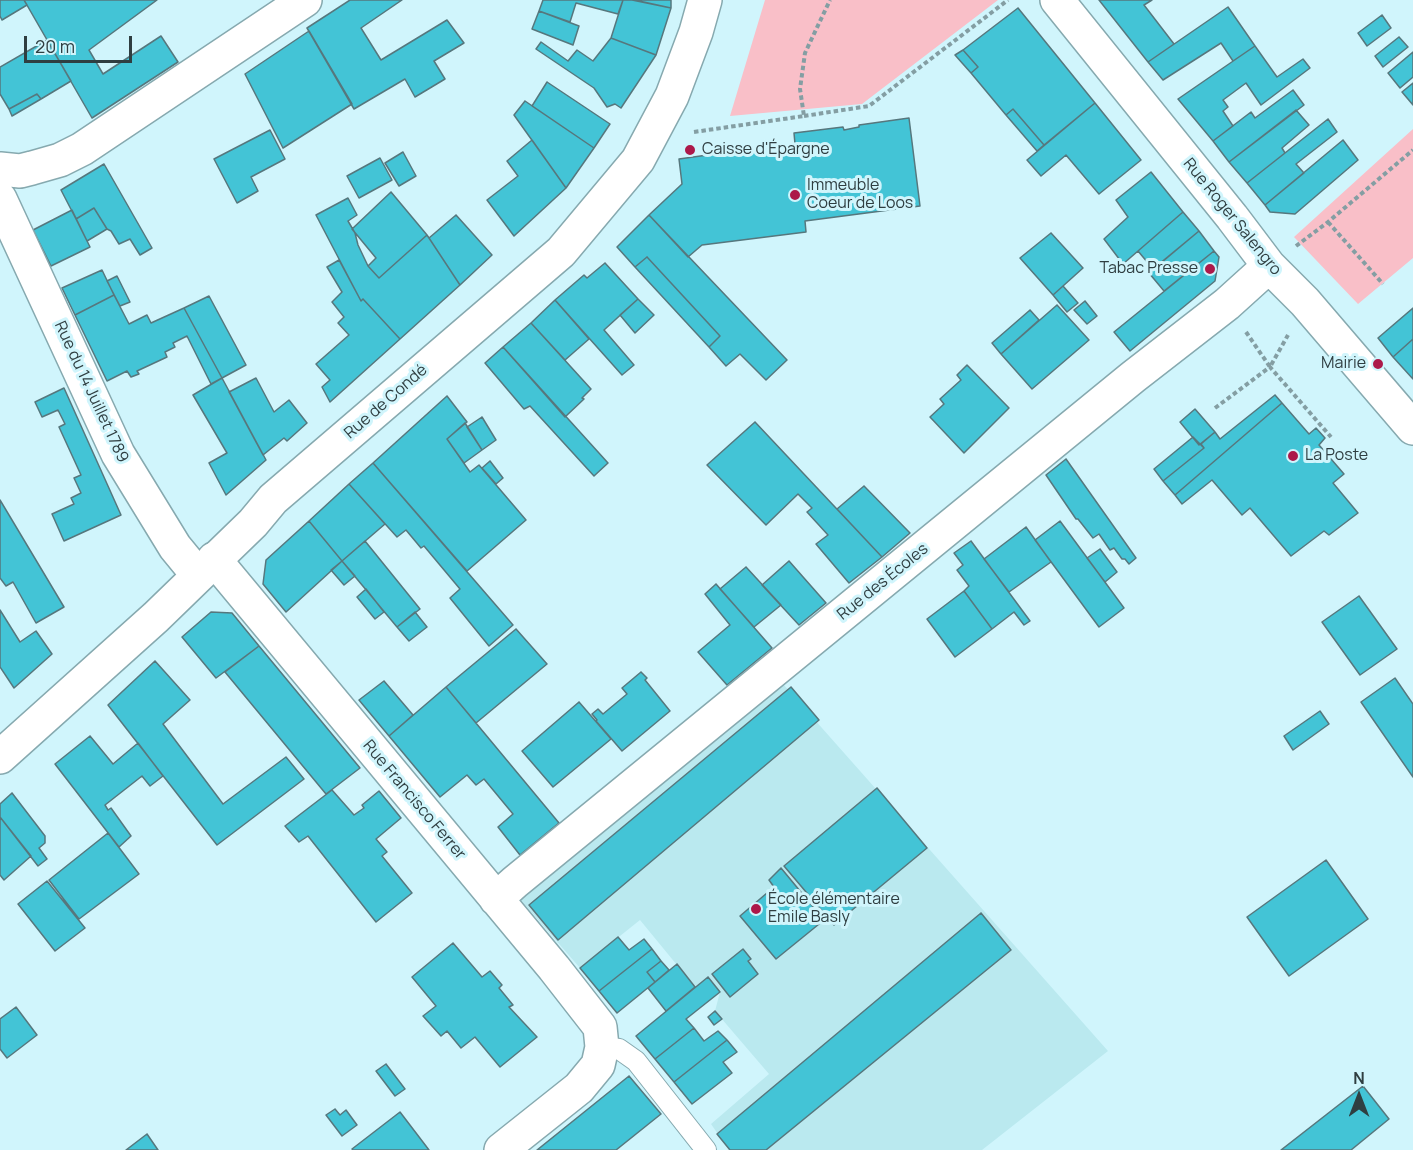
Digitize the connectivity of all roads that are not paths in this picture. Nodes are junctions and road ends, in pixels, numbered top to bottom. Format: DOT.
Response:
graph roads {
  1 [pos="305,0"];
  2 [pos="705,0"];
  3 [pos="1057,0"];
  4 [pos="0,169"];
  5 [pos="0,199"];
  6 [pos="1269,266"];
  7 [pos="1413,428"];
  8 [pos="206,567"];
  9 [pos="0,757"];
  10 [pos="496,899"];
  11 [pos="602,1047"];
  12 [pos="501,1150"];
  13 [pos="706,1150"];
  1 -- 4 [label="street"];
  2 -- 8 [label="street, Rue de Condé"];
  3 -- 6 [label="street, Rue Roger Salengro"];
  5 -- 8 [label="street, Rue du 14 Juillet 1789"];
  6 -- 7 [label="street, Rue Roger Salengro"];
  6 -- 10 [label="street, Rue des Écoles"];
  8 -- 9 [label="street, Rue de Condé"];
  8 -- 10 [label="street, Rue Francisco Ferrer"];
  10 -- 11 [label="street, Rue Francisco Ferrer"];
  11 -- 12 [label="street"];
  11 -- 13 [label="lane"];
}
